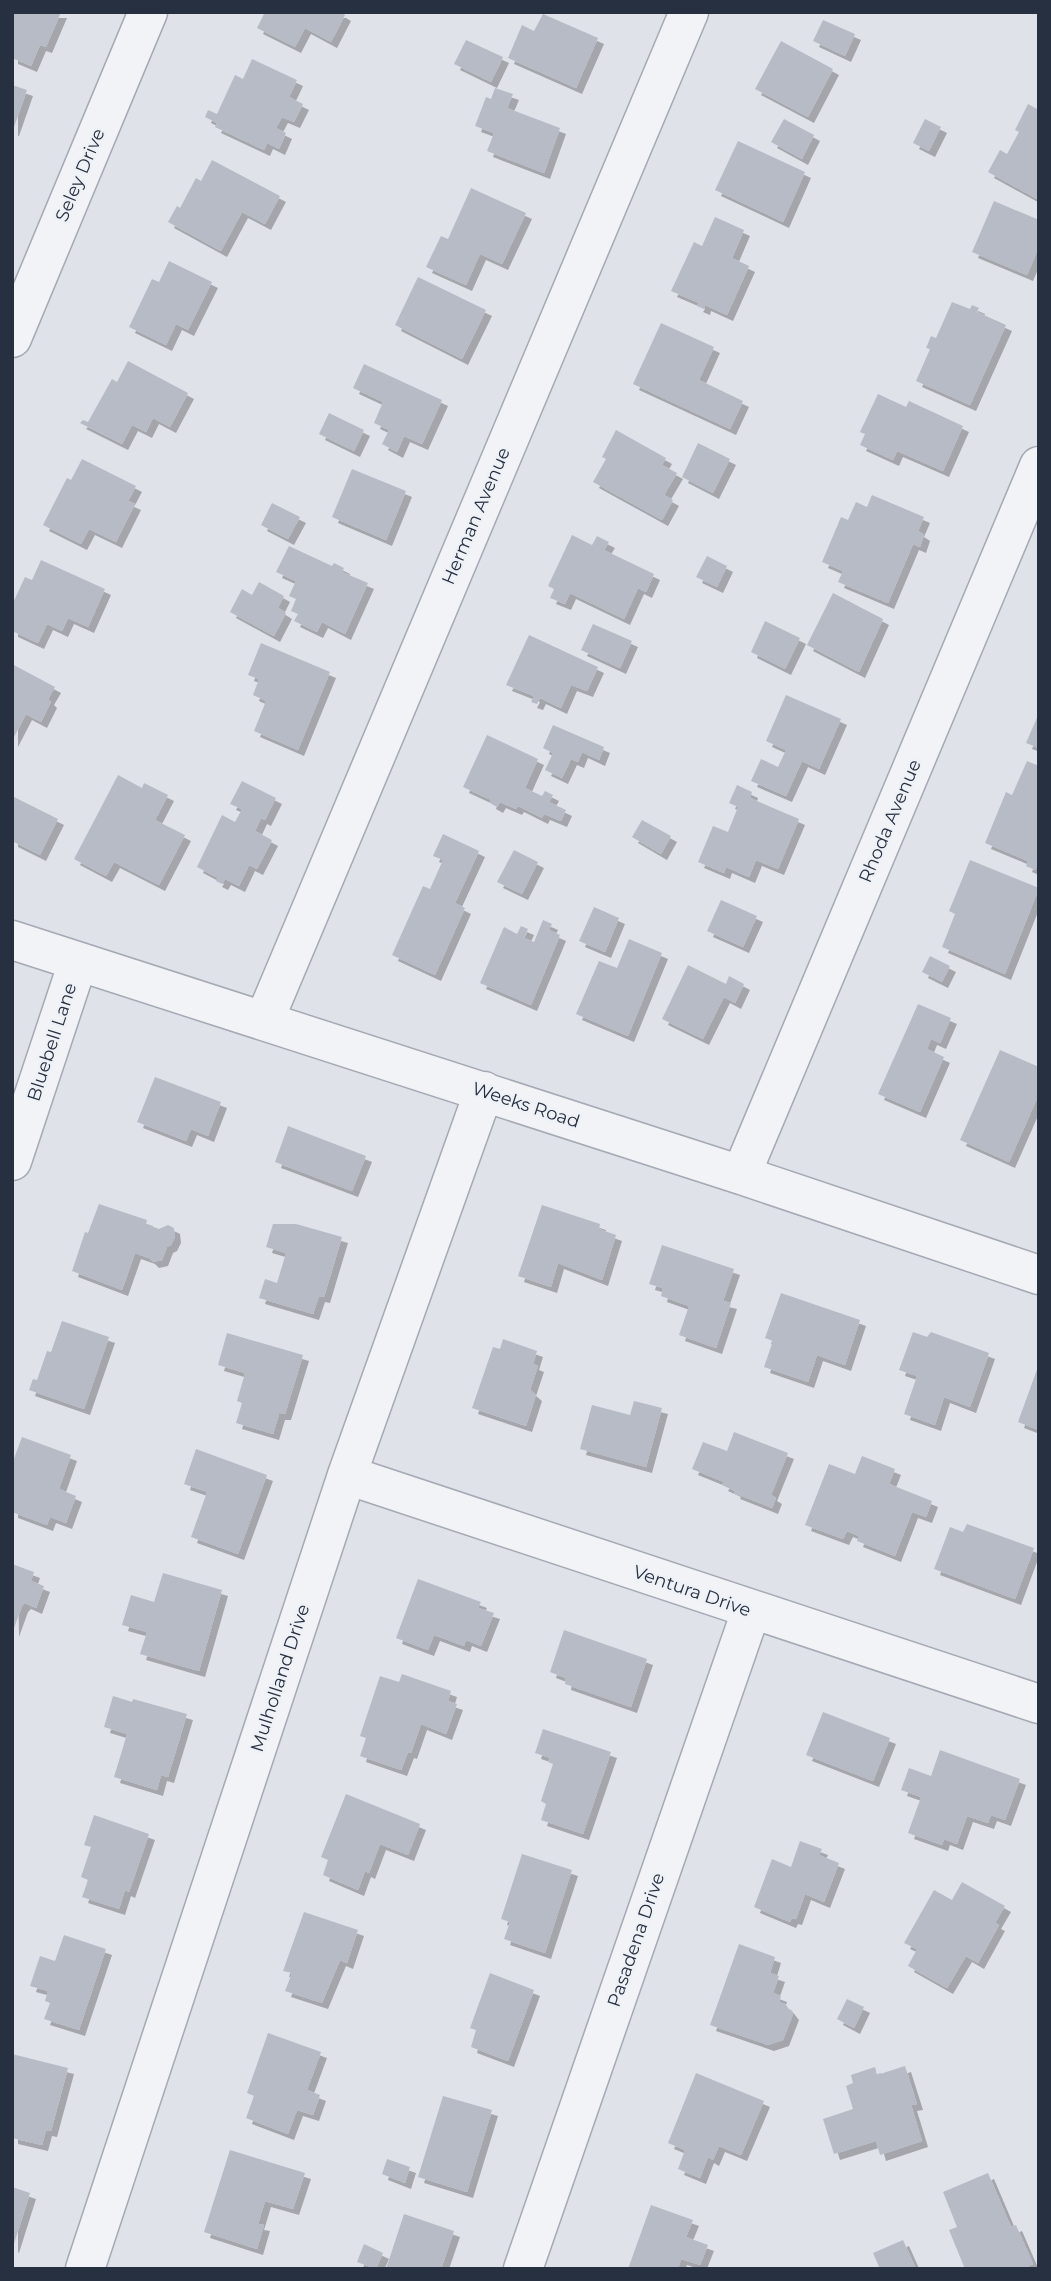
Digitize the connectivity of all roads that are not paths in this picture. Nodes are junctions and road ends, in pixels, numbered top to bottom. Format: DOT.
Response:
graph roads {
  1 [pos="148,12"];
  2 [pos="690,12"];
  3 [pos="12,338"];
  4 [pos="1039,466"];
  5 [pos="12,940"];
  6 [pos="78,962"];
  7 [pos="264,1021"];
  8 [pos="484,1091"];
  9 [pos="12,1161"];
  10 [pos="741,1175"];
  11 [pos="1039,1275"];
  12 [pos="347,1475"];
  13 [pos="751,1611"];
  14 [pos="1039,1704"];
  15 [pos="85,2269"];
  16 [pos="523,2269"];
  1 -- 3 [label="street, Seley Drive"];
  2 -- 7 [label="street, Herman Avenue"];
  4 -- 10 [label="street, Rhoda Avenue"];
  5 -- 6 [label="street, Weeks Road"];
  6 -- 7 [label="street, Weeks Road"];
  6 -- 9 [label="street, Bluebell Lane"];
  7 -- 8 [label="street, Weeks Road"];
  8 -- 10 [label="street, Weeks Road"];
  8 -- 12 [label="street, Mulholland Drive"];
  10 -- 11 [label="street, Weeks Road"];
  12 -- 13 [label="street, Ventura Drive"];
  12 -- 15 [label="street, Mulholland Drive"];
  13 -- 14 [label="street, Ventura Drive"];
  13 -- 16 [label="street, Pasadena Drive"];
}
